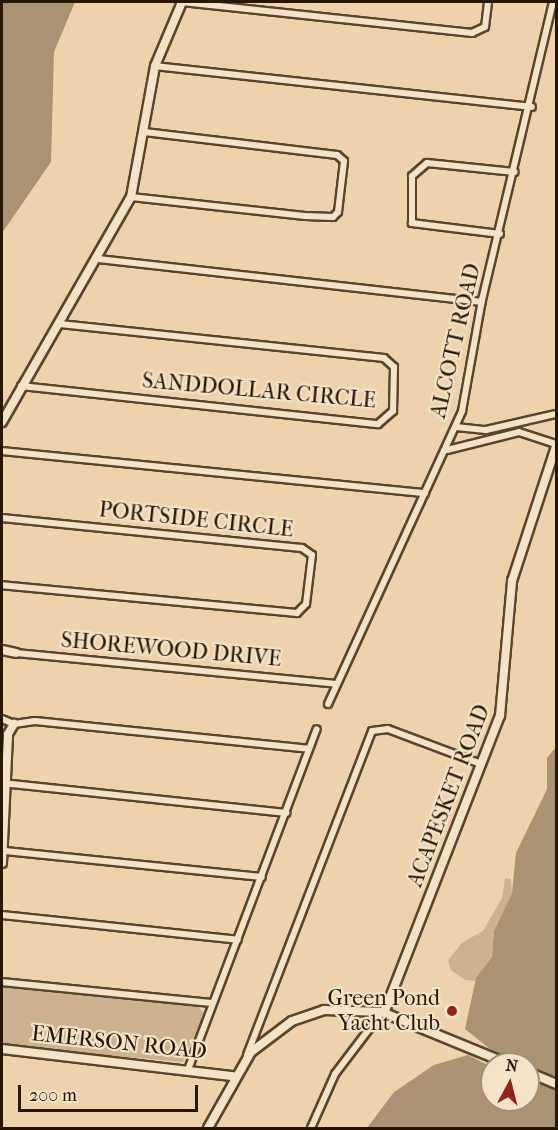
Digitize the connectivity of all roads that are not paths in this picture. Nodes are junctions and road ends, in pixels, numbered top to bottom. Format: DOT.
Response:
graph roads {
  1 [pos="182,2"];
  2 [pos="488,2"];
  3 [pos="553,2"];
  4 [pos="155,66"];
  5 [pos="532,107"];
  6 [pos="144,132"];
  7 [pos="515,172"];
  8 [pos="131,196"];
  9 [pos="500,234"];
  10 [pos="99,259"];
  11 [pos="482,302"];
  12 [pos="60,324"];
  13 [pos="21,387"];
  14 [pos="556,414"];
  15 [pos="2,422"];
  16 [pos="456,427"];
  17 [pos="556,445"];
  18 [pos="447,450"];
  19 [pos="2,451"];
  20 [pos="425,493"];
  21 [pos="2,518"];
  22 [pos="2,585"];
  23 [pos="2,650"];
  24 [pos="16,653"];
  25 [pos="337,684"];
  26 [pos="328,704"];
  27 [pos="2,719"];
  28 [pos="14,724"];
  29 [pos="317,729"];
  30 [pos="309,749"];
  31 [pos="481,764"];
  32 [pos="4,783"];
  33 [pos="286,813"];
  34 [pos="5,851"];
  35 [pos="2,862"];
  36 [pos="262,877"];
  37 [pos="2,915"];
  38 [pos="238,940"];
  39 [pos="2,982"];
  40 [pos="211,1003"];
  41 [pos="383,1012"];
  42 [pos="2,1048"];
  43 [pos="480,1052"];
  44 [pos="246,1058"];
  45 [pos="189,1067"];
  46 [pos="233,1076"];
  47 [pos="540,1077"];
  48 [pos="556,1084"];
  49 [pos="208,1128"];
  50 [pos="311,1128"];
  1 -- 2 [label="street"];
  1 -- 4 [label="street"];
  3 -- 5 [label="street, ALCOTT ROAD"];
  4 -- 5 [label="street"];
  4 -- 6 [label="street"];
  5 -- 7 [label="street, ALCOTT ROAD"];
  6 -- 8 [label="street"];
  6 -- 8 [label="street"];
  7 -- 9 [label="street, ALCOTT ROAD"];
  7 -- 9 [label="street"];
  8 -- 10 [label="street"];
  9 -- 11 [label="street, ALCOTT ROAD"];
  10 -- 11 [label="street"];
  10 -- 12 [label="street"];
  11 -- 16 [label="street, ALCOTT ROAD"];
  12 -- 13 [label="street"];
  12 -- 13 [label="street, SANDDOLLAR CIRCLE"];
  13 -- 15 [label="street"];
  14 -- 16 [label="street"];
  16 -- 18 [label="street, ALCOTT ROAD"];
  17 -- 18 [label="street"];
  17 -- 31 [label="main road, ACAPESKET ROAD"];
  18 -- 20 [label="street, ALCOTT ROAD"];
  19 -- 20 [label="street"];
  20 -- 25 [label="street, ALCOTT ROAD"];
  21 -- 22 [label="street, PORTSIDE CIRCLE"];
  23 -- 24 [label="street, SHOREWOOD DRIVE"];
  24 -- 25 [label="street, SHOREWOOD DRIVE"];
  25 -- 26 [label="street, ALCOTT ROAD"];
  27 -- 28 [label="street"];
  28 -- 30 [label="street"];
  28 -- 32 [label="street"];
  29 -- 30 [label="street"];
  30 -- 33 [label="street"];
  31 -- 41 [label="main road, ACAPESKET ROAD"];
  31 -- 44 [label="street"];
  32 -- 33 [label="street"];
  32 -- 34 [label="street"];
  33 -- 36 [label="street"];
  34 -- 35 [label="street"];
  34 -- 36 [label="street"];
  36 -- 38 [label="street"];
  37 -- 38 [label="street"];
  38 -- 40 [label="street"];
  39 -- 40 [label="street"];
  40 -- 45 [label="street"];
  41 -- 43 [label="main road"];
  41 -- 44 [label="main road"];
  41 -- 50 [label="street"];
  42 -- 45 [label="street, EMERSON ROAD"];
  44 -- 46 [label="main road"];
  45 -- 46 [label="street, EMERSON ROAD"];
  46 -- 49 [label="main road"];
  47 -- 48 [label="main road"];
}
